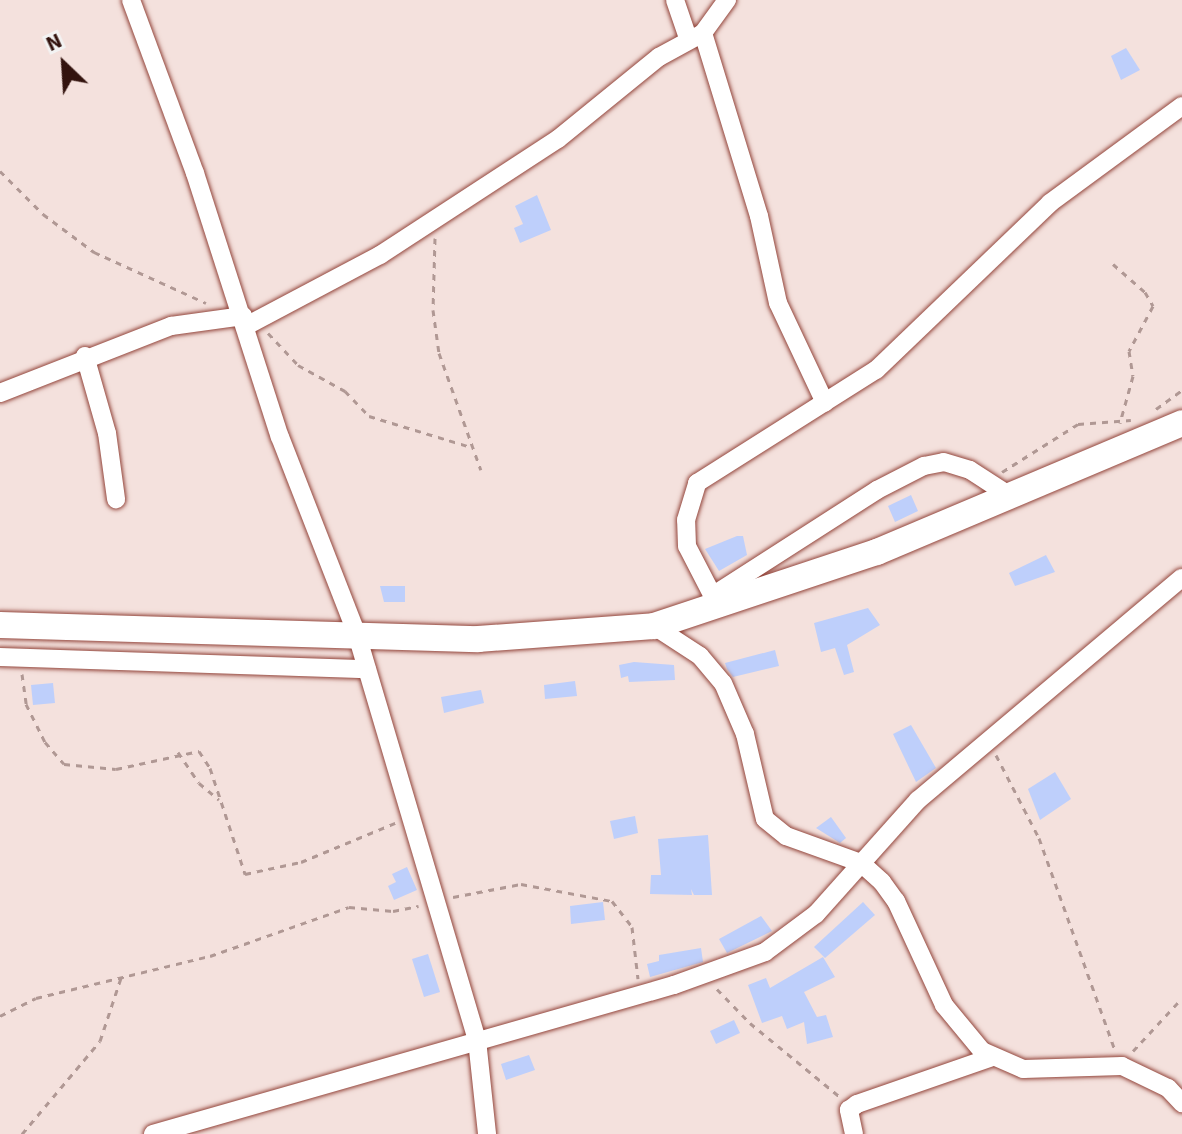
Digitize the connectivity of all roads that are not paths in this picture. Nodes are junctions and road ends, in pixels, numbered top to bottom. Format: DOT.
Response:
graph roads {
  1 [pos="131,0"];
  2 [pos="675,0"];
  3 [pos="727,0"];
  4 [pos="695,35"];
  5 [pos="1182,106"];
  6 [pos="245,320"];
  7 [pos="85,356"];
  8 [pos="0,393"];
  9 [pos="825,403"];
  10 [pos="1182,423"];
  11 [pos="1010,496"];
  12 [pos="116,499"];
  13 [pos="1182,578"];
  14 [pos="716,602"];
  15 [pos="0,625"];
  16 [pos="654,626"];
  17 [pos="357,635"];
  18 [pos="0,657"];
  19 [pos="367,669"];
  20 [pos="861,863"];
  21 [pos="477,1040"];
  22 [pos="990,1058"];
  23 [pos="1175,1086"];
  24 [pos="1182,1103"];
  25 [pos="153,1134"];
  26 [pos="487,1134"];
  27 [pos="854,1134"];
  1 -- 6 [label="street"];
  2 -- 4 [label="street"];
  3 -- 4 [label="street"];
  4 -- 6 [label="street"];
  4 -- 9 [label="street"];
  5 -- 9 [label="street"];
  6 -- 7 [label="street"];
  6 -- 17 [label="street"];
  7 -- 8 [label="street"];
  7 -- 12 [label="street"];
  9 -- 14 [label="street"];
  10 -- 11 [label="main road"];
  11 -- 14 [label="main road"];
  11 -- 14 [label="street"];
  13 -- 20 [label="street"];
  14 -- 16 [label="main road"];
  15 -- 17 [label="main road"];
  16 -- 17 [label="main road"];
  16 -- 20 [label="street"];
  17 -- 19 [label="street"];
  18 -- 19 [label="street"];
  19 -- 21 [label="street"];
  20 -- 21 [label="street"];
  20 -- 22 [label="street"];
  21 -- 25 [label="street"];
  21 -- 26 [label="street"];
  22 -- 23 [label="street"];
  22 -- 27 [label="street"];
  23 -- 24 [label="street"];
}
